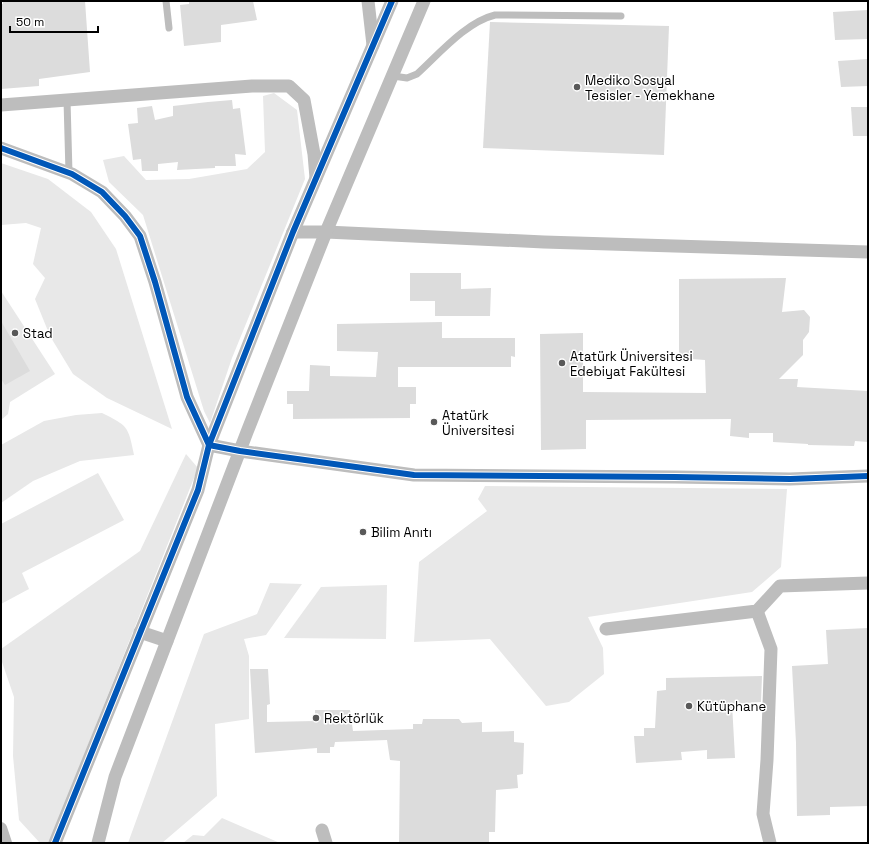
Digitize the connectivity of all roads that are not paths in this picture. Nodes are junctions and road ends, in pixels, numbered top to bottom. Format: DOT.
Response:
graph roads {
  1 [pos="166,1"];
  2 [pos="368,1"];
  3 [pos="392,1"];
  4 [pos="424,1"];
  5 [pos="621,16"];
  6 [pos="169,28"];
  7 [pos="373,46"];
  8 [pos="393,76"];
  9 [pos="67,100"];
  10 [pos="1,105"];
  11 [pos="1,148"];
  12 [pos="69,173"];
  13 [pos="316,180"];
  14 [pos="293,232"];
  15 [pos="326,232"];
  16 [pos="868,252"];
  17 [pos="209,445"];
  18 [pos="240,450"];
  19 [pos="868,476"];
  20 [pos="868,583"];
  21 [pos="758,611"];
  22 [pos="606,629"];
  23 [pos="140,632"];
  24 [pos="167,641"];
  25 [pos="55,843"];
  26 [pos="98,843"];
  27 [pos="319,843"];
  28 [pos="326,843"];
  29 [pos="770,843"];
  1 -- 6 [label="lane"];
  2 -- 7 [label="street"];
  3 -- 7 [label="street"];
  4 -- 8 [label="street"];
  5 -- 8 [label="lane"];
  7 -- 13 [label="street"];
  8 -- 15 [label="street"];
  9 -- 10 [label="street"];
  9 -- 12 [label="lane"];
  9 -- 13 [label="street"];
  11 -- 12 [label="street"];
  12 -- 17 [label="street"];
  13 -- 14 [label="street"];
  14 -- 15 [label="street"];
  14 -- 17 [label="street"];
  15 -- 16 [label="street"];
  15 -- 18 [label="street"];
  17 -- 18 [label="street"];
  17 -- 23 [label="street"];
  18 -- 19 [label="street"];
  18 -- 24 [label="street"];
  20 -- 21 [label="street"];
  21 -- 22 [label="street"];
  21 -- 29 [label="street"];
  23 -- 24 [label="street"];
  23 -- 25 [label="street"];
  24 -- 26 [label="street"];
  27 -- 28 [label="street"];
}
